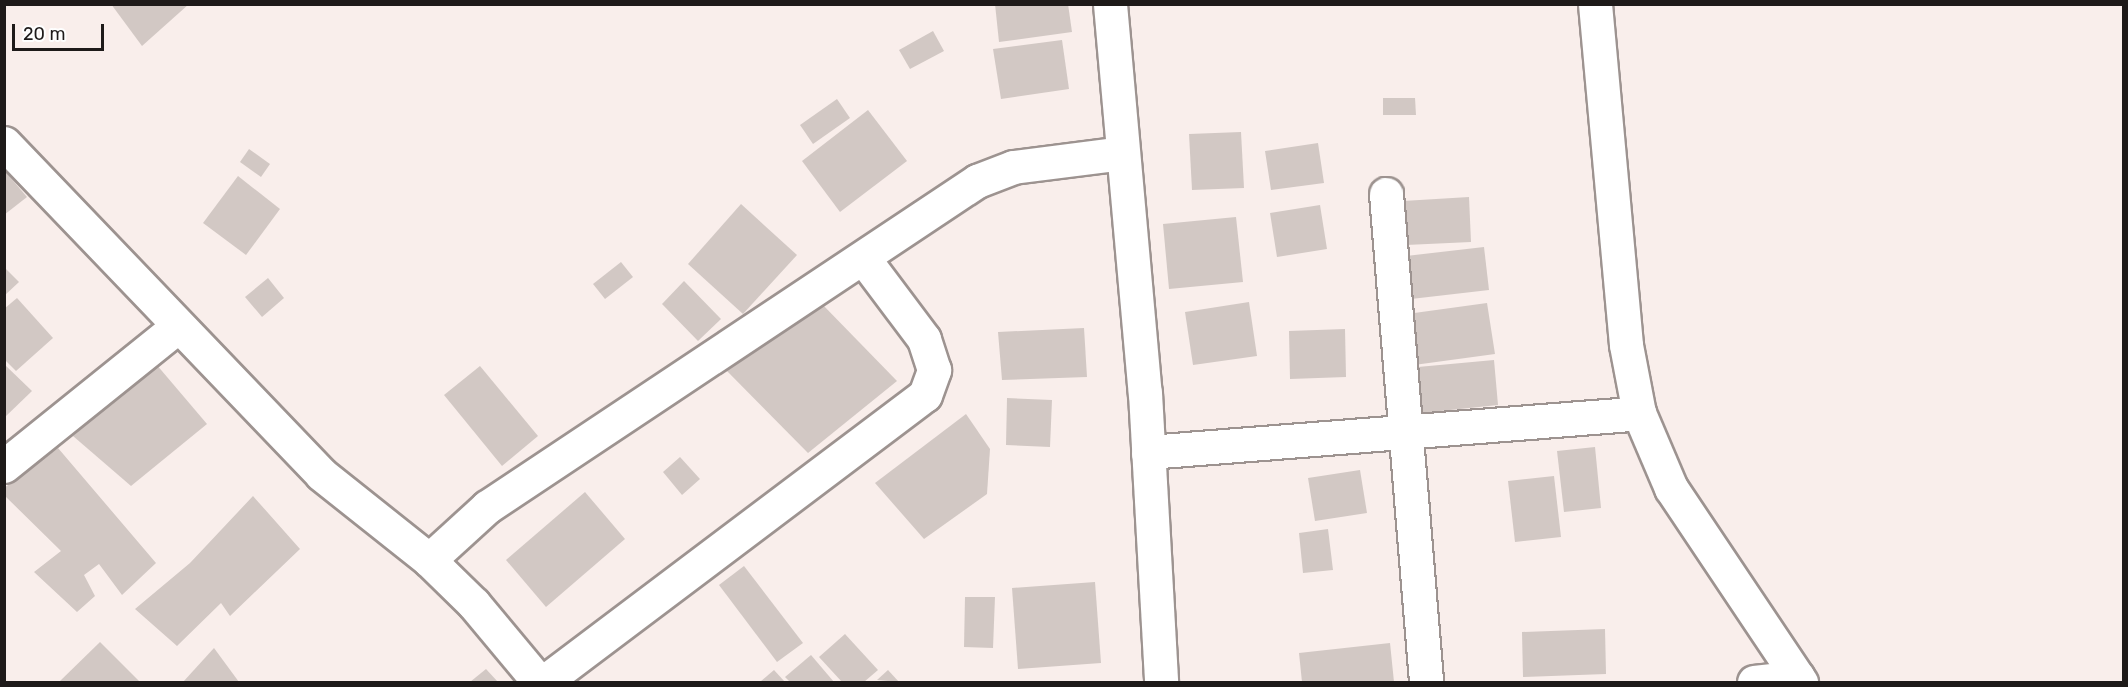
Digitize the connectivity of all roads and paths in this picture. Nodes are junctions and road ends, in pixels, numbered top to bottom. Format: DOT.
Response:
graph roads {
  1 [pos="1110,4"];
  2 [pos="1595,4"];
  3 [pos="4,143"];
  4 [pos="1122,153"];
  5 [pos="1386,194"];
  6 [pos="864,259"];
  7 [pos="177,327"];
  8 [pos="1639,413"];
  9 [pos="1405,432"];
  10 [pos="1148,452"];
  11 [pos="4,465"];
  12 [pos="429,560"];
  13 [pos="1799,680"];
  14 [pos="539,682"];
  15 [pos="544,682"];
  16 [pos="1161,682"];
  17 [pos="1426,682"];
  18 [pos="1754,682"];
  1 -- 4 [label="street"];
  2 -- 8 [label="street"];
  3 -- 7 [label="street"];
  4 -- 6 [label="street"];
  4 -- 10 [label="street"];
  5 -- 9 [label="street"];
  6 -- 12 [label="street"];
  6 -- 15 [label="street"];
  7 -- 11 [label="street"];
  7 -- 12 [label="street"];
  8 -- 9 [label="street"];
  8 -- 13 [label="street"];
  9 -- 10 [label="street"];
  9 -- 17 [label="street"];
  10 -- 16 [label="street"];
  12 -- 14 [label="street"];
  13 -- 18 [label="street"];
}
